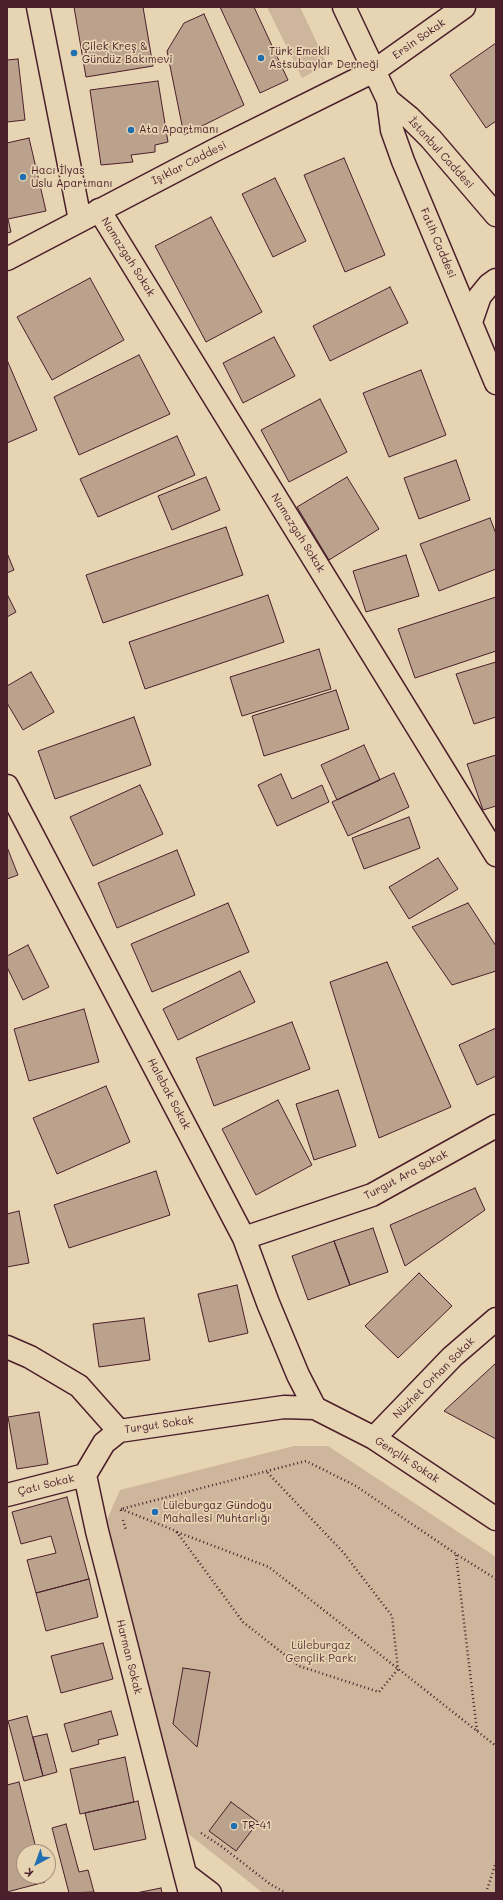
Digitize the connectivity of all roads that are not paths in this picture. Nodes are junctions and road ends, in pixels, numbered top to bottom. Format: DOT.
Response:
graph roads {
  1 [pos="38,7"];
  2 [pos="344,7"];
  3 [pos="464,7"];
  4 [pos="374,71"];
  5 [pos="388,100"];
  6 [pos="99,210"];
  7 [pos="496,215"];
  8 [pos="80,220"];
  9 [pos="7,260"];
  10 [pos="496,280"];
  11 [pos="471,322"];
  12 [pos="496,383"];
  13 [pos="7,786"];
  14 [pos="496,856"];
  15 [pos="496,1126"];
  16 [pos="244,1238"];
  17 [pos="496,1319"];
  18 [pos="7,1347"];
  19 [pos="315,1408"];
  20 [pos="119,1431"];
  21 [pos="374,1438"];
  22 [pos="85,1475"];
  23 [pos="7,1495"];
  24 [pos="496,1519"];
  25 [pos="188,1884"];
  26 [pos="210,1893"];
  1 -- 8 [label="street"];
  2 -- 4 [label="street, İstanbul Caddesi"];
  3 -- 4 [label="street, Ersin Sokak"];
  4 -- 5 [label="street, İstanbul Caddesi"];
  4 -- 6 [label="street, Işıklar Caddesi"];
  5 -- 7 [label="street, İstanbul Caddesi"];
  5 -- 11 [label="street, Fatih Caddesi"];
  6 -- 8 [label="street, Işıklar Caddesi"];
  6 -- 14 [label="street, Namazgah Sokak"];
  8 -- 9 [label="street, Işıklar Caddesi"];
  10 -- 11 [label="street"];
  11 -- 12 [label="street, Fatih Caddesi"];
  13 -- 16 [label="street, Halebak Sokak"];
  15 -- 16 [label="street, Turgut Ara Sokak"];
  16 -- 19 [label="street, Halebak Sokak"];
  17 -- 21 [label="street, Nüzhet Orhan Sokak"];
  18 -- 20 [label="street, Turgut Sokak"];
  19 -- 20 [label="street, Turgut Sokak"];
  19 -- 21 [label="street, Gençlik Sokak"];
  20 -- 22 [label="street"];
  21 -- 24 [label="street, Gençlik Sokak"];
  22 -- 23 [label="street, Çatı Sokak"];
  22 -- 25 [label="street, Harman Sokak"];
  25 -- 26 [label="street"];
}
